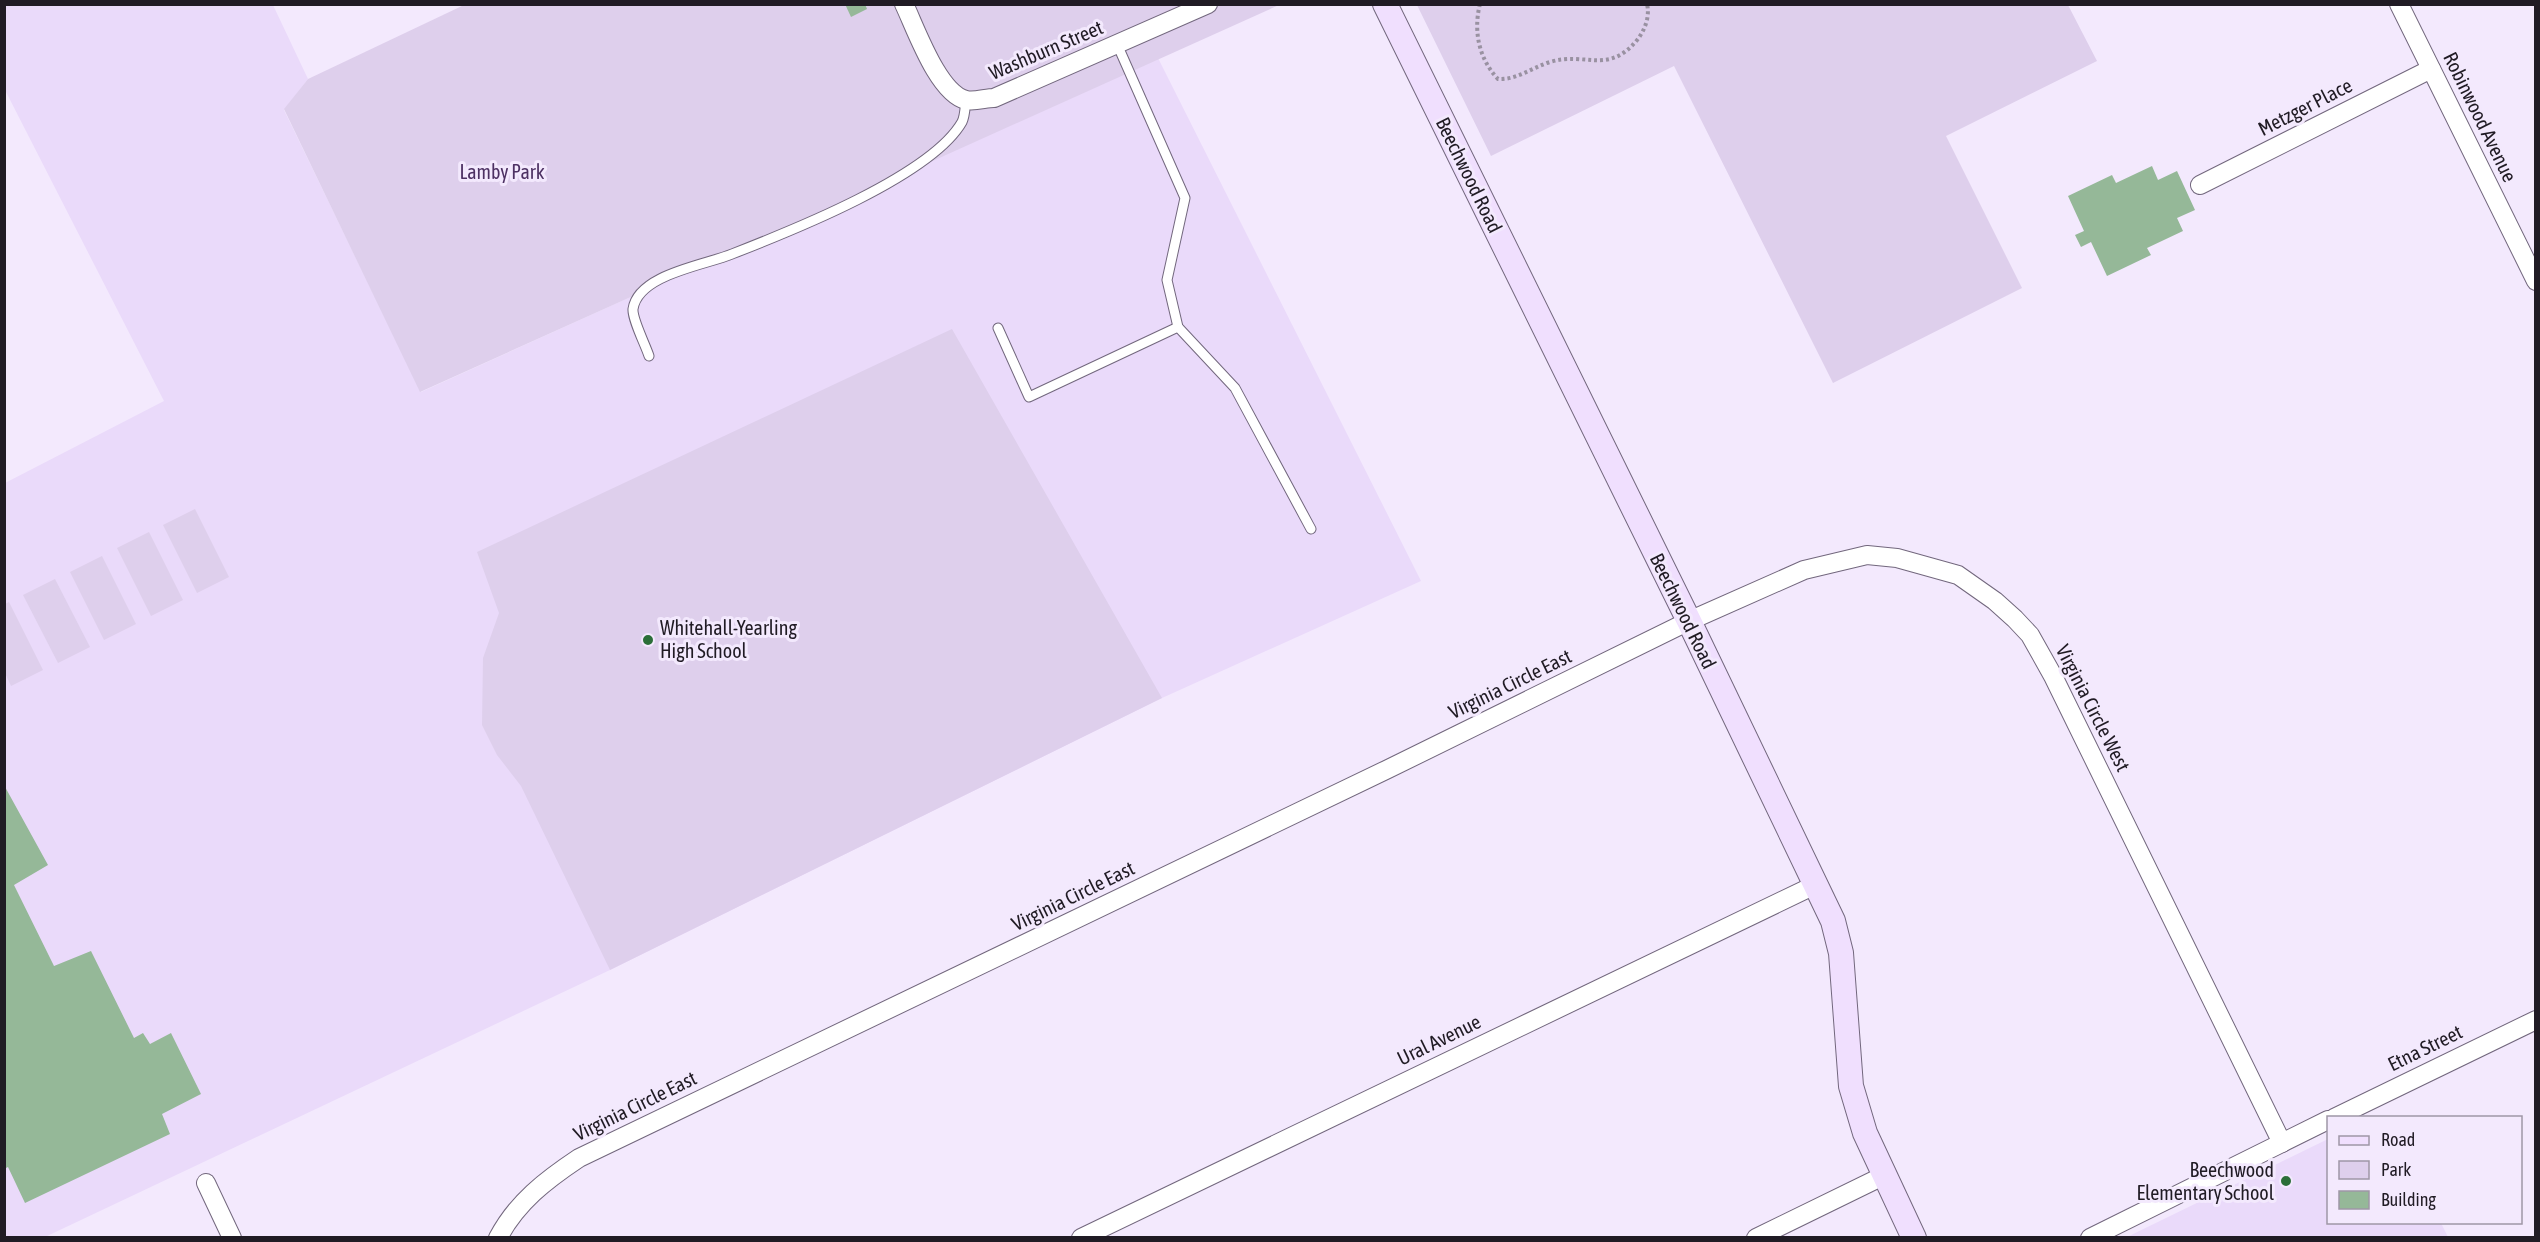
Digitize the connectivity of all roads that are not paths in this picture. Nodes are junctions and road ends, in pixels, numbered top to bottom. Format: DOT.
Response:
graph roads {
  1 [pos="904,4"];
  2 [pos="1208,4"];
  3 [pos="1385,4"];
  4 [pos="2399,4"];
  5 [pos="1117,44"];
  6 [pos="2431,69"];
  7 [pos="966,100"];
  8 [pos="2200,185"];
  9 [pos="2535,281"];
  10 [pos="1178,327"];
  11 [pos="998,328"];
  12 [pos="650,356"];
  13 [pos="1311,529"];
  14 [pos="1689,621"];
  15 [pos="1817,884"];
  16 [pos="2535,1020"];
  17 [pos="2338,1116"];
  18 [pos="2327,1120"];
  19 [pos="2282,1143"];
  20 [pos="1884,1176"];
  21 [pos="206,1183"];
  22 [pos="232,1238"];
  23 [pos="498,1238"];
  24 [pos="1081,1238"];
  25 [pos="1756,1238"];
  26 [pos="1914,1238"];
  27 [pos="2090,1238"];
  1 -- 7 [label="street"];
  2 -- 5 [label="street, Washburn Street"];
  3 -- 14 [label="street, Beechwood Road"];
  4 -- 6 [label="street, Robinwood Avenue"];
  5 -- 7 [label="street, Washburn Street"];
  5 -- 10 [label="lane"];
  6 -- 8 [label="street, Metzger Place"];
  6 -- 9 [label="street, Robinwood Avenue"];
  7 -- 12 [label="lane"];
  10 -- 11 [label="lane"];
  10 -- 13 [label="lane"];
  14 -- 15 [label="street, Beechwood Road"];
  14 -- 19 [label="street, Virginia Circle West"];
  14 -- 23 [label="street, Virginia Circle East"];
  15 -- 20 [label="street, Beechwood Road"];
  15 -- 24 [label="street, Ural Avenue"];
  16 -- 17 [label="street, Etna Street"];
  18 -- 19 [label="street"];
  19 -- 27 [label="street"];
  20 -- 25 [label="street"];
  20 -- 26 [label="street, Beechwood Road"];
  21 -- 22 [label="street"];
}
